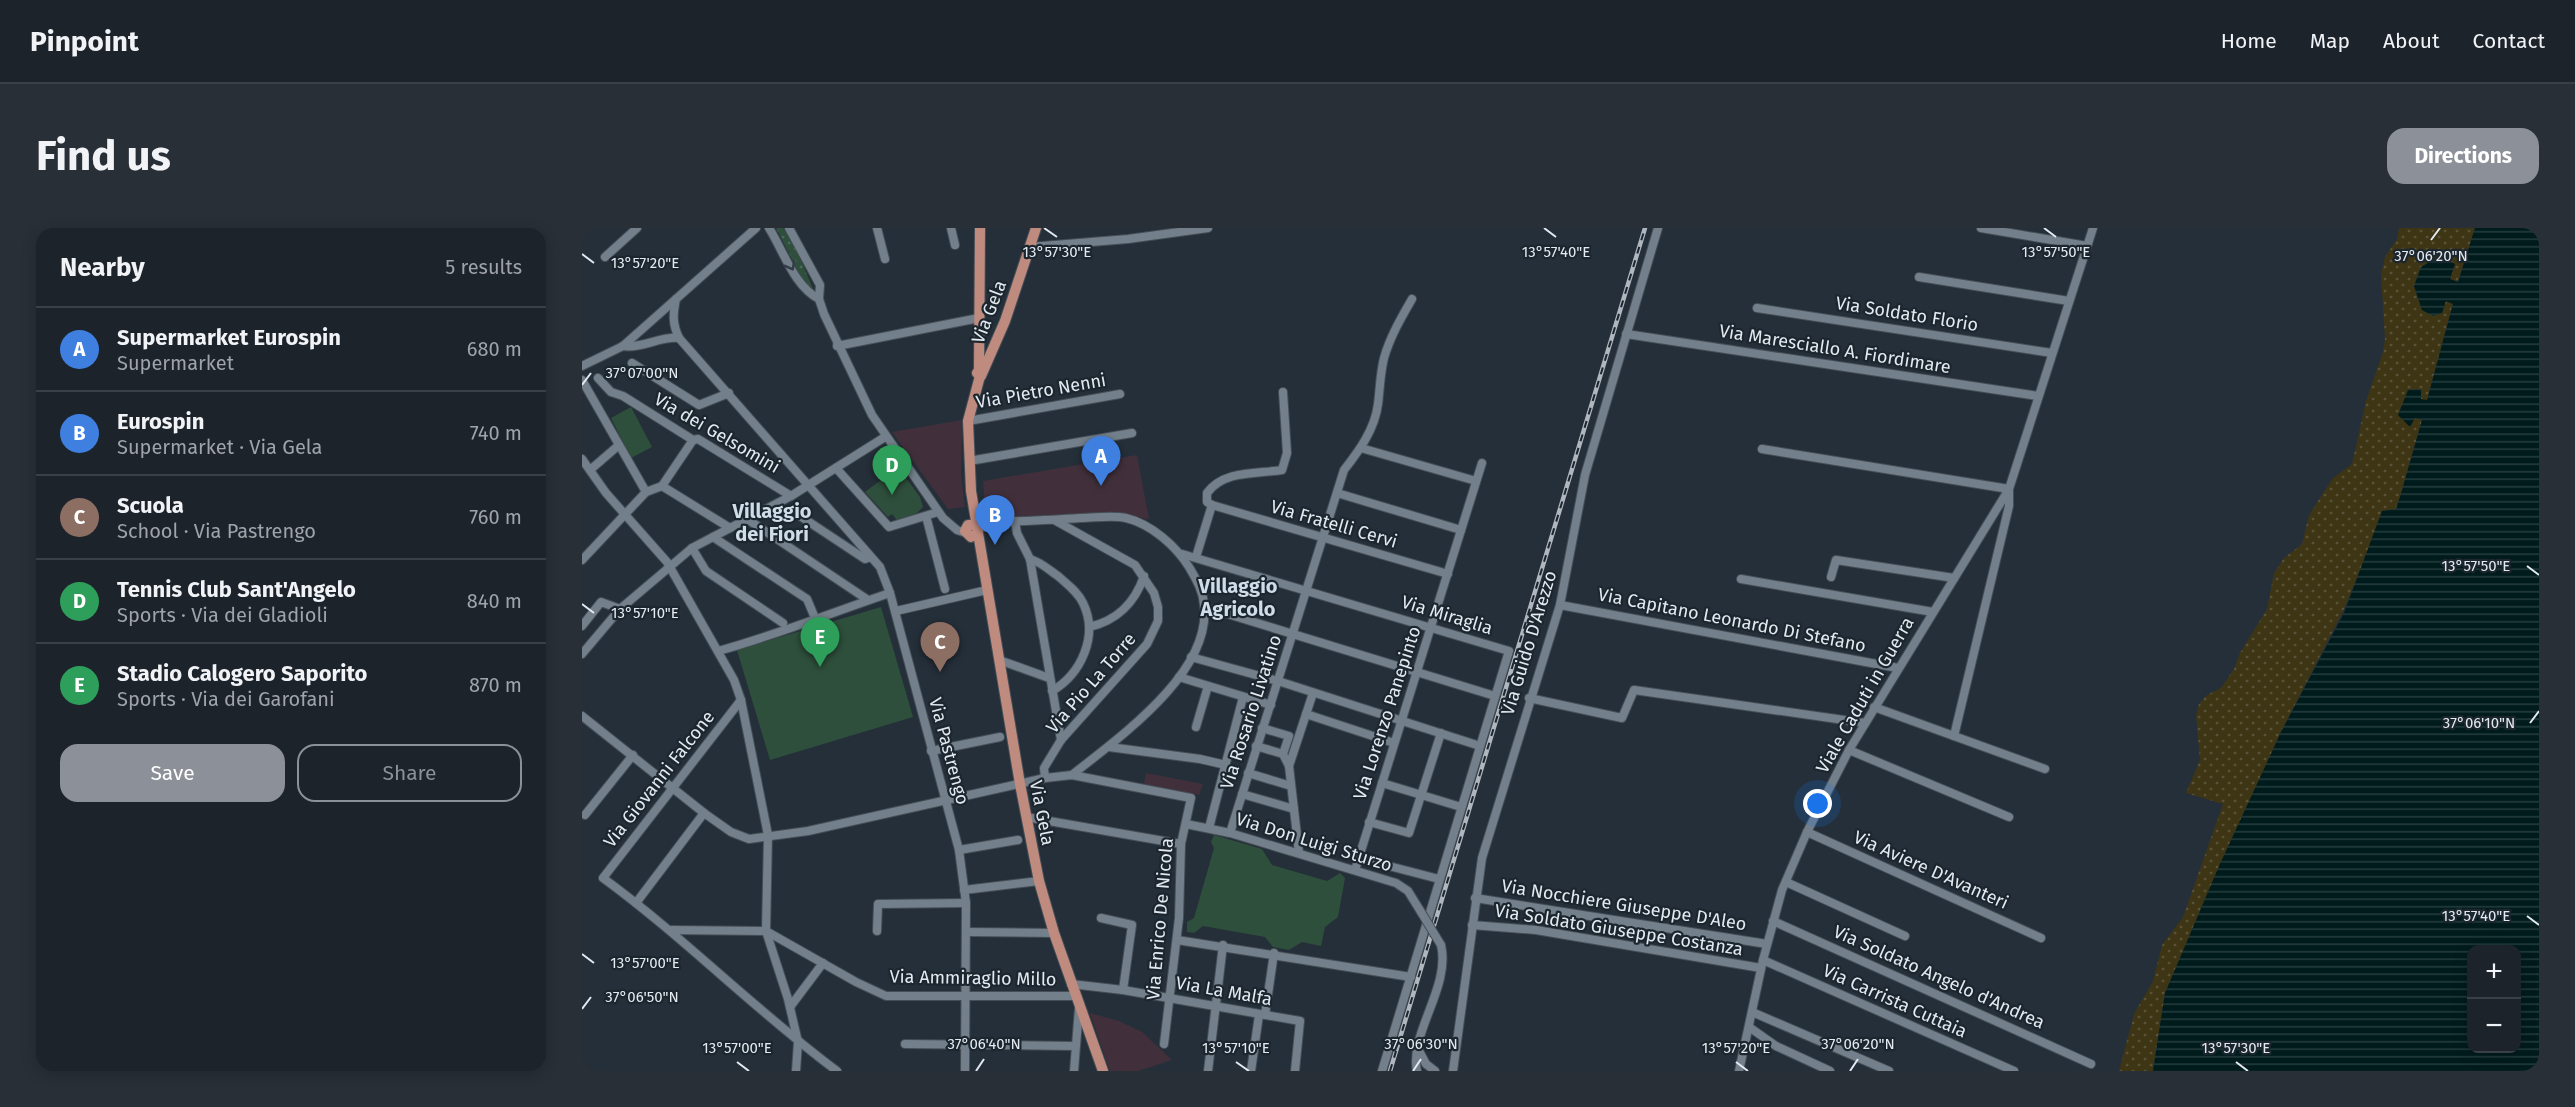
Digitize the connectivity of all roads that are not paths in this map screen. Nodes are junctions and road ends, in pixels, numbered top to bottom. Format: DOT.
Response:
graph roads {
  1 [pos="637,228"];
  2 [pos="756,228"];
  3 [pos="769,228"];
  4 [pos="789,228"];
  5 [pos="878,228"];
  6 [pos="951,228"];
  7 [pos="980,228"];
  8 [pos="1035,228"];
  9 [pos="1208,228"];
  10 [pos="1658,228"];
  11 [pos="1981,228"];
  12 [pos="2093,228"];
  13 [pos="955,245"];
  14 [pos="2087,246"];
  15 [pos="1030,248"];
  16 [pos="605,257"];
  17 [pos="885,259"];
  18 [pos="1919,277"];
  19 [pos="676,299"];
  20 [pos="819,299"];
  21 [pos="1412,299"];
  22 [pos="2069,300"];
  23 [pos="1757,308"];
  24 [pos="979,318"];
  25 [pos="1626,334"];
  26 [pos="679,338"];
  27 [pos="623,346"];
  28 [pos="837,346"];
  29 [pos="2052,353"];
  30 [pos="632,363"];
  31 [pos="582,366"];
  32 [pos="980,373"];
  33 [pos="598,378"];
  34 [pos="582,380"];
  35 [pos="1283,392"];
  36 [pos="729,393"];
  37 [pos="1120,394"];
  38 [pos="2038,396"];
  39 [pos="968,421"];
  40 [pos="1132,433"];
  41 [pos="885,437"];
  42 [pos="693,440"];
  43 [pos="619,445"];
  44 [pos="1360,448"];
  45 [pos="1762,449"];
  46 [pos="582,459"];
  47 [pos="969,461"];
  48 [pos="1482,463"];
  49 [pos="836,468"];
  50 [pos="590,470"];
  51 [pos="1476,481"];
  52 [pos="810,484"];
  53 [pos="662,486"];
  54 [pos="2009,489"];
  55 [pos="646,492"];
  56 [pos="1336,494"];
  57 [pos="791,496"];
  58 [pos="1212,506"];
  59 [pos="973,508"];
  60 [pos="938,512"];
  61 [pos="626,513"];
  62 [pos="797,514"];
  63 [pos="926,516"];
  64 [pos="747,519"];
  65 [pos="1054,520"];
  66 [pos="1015,521"];
  67 [pos="998,522"];
  68 [pos="730,528"];
  69 [pos="972,529"];
  70 [pos="1461,530"];
  71 [pos="713,537"];
  72 [pos="1323,538"];
  73 [pos="692,548"];
  74 [pos="1182,554"];
  75 [pos="871,557"];
  76 [pos="1196,557"];
  77 [pos="1030,559"];
  78 [pos="582,560"];
  79 [pos="669,566"];
  80 [pos="1448,574"];
  81 [pos="1144,576"];
  82 [pos="1831,577"];
  83 [pos="1954,578"];
  84 [pos="1741,579"];
  85 [pos="945,589"];
  86 [pos="987,590"];
  87 [pos="1307,590"];
  88 [pos="890,593"];
  89 [pos="1137,594"];
  90 [pos="1156,599"];
  91 [pos="868,600"];
  92 [pos="1560,605"];
  93 [pos="1205,607"];
  94 [pos="620,609"];
  95 [pos="896,611"];
  96 [pos="1933,612"];
  97 [pos="815,618"];
  98 [pos="783,622"];
  99 [pos="582,626"];
  100 [pos="1089,627"];
  101 [pos="1431,627"];
  102 [pos="1293,635"];
  103 [pos="718,651"];
  104 [pos="582,654"];
  105 [pos="1191,657"];
  106 [pos="999,660"];
  107 [pos="1898,668"];
  108 [pos="1418,673"];
  109 [pos="1179,677"];
  110 [pos="1049,678"];
  111 [pos="1278,681"];
  112 [pos="1208,686"];
  113 [pos="1052,692"];
  114 [pos="1313,693"];
  115 [pos="1495,696"];
  116 [pos="1243,697"];
  117 [pos="1529,698"];
  118 [pos="741,700"];
  119 [pos="1271,705"];
  120 [pos="1874,708"];
  121 [pos="1306,714"];
  122 [pos="582,716"];
  123 [pos="1401,721"];
  124 [pos="1865,723"];
  125 [pos="1196,728"];
  126 [pos="1262,728"];
  127 [pos="1441,734"];
  128 [pos="1954,736"];
  129 [pos="1000,737"];
  130 [pos="1061,740"];
  131 [pos="1394,743"];
  132 [pos="1256,746"];
  133 [pos="1480,746"];
  134 [pos="1108,747"];
  135 [pos="931,750"];
  136 [pos="1849,750"];
  137 [pos="1284,754"];
  138 [pos="633,755"];
  139 [pos="1226,765"];
  140 [pos="1289,766"];
  141 [pos="2045,769"];
  142 [pos="1248,773"];
  143 [pos="1072,775"];
  144 [pos="1045,778"];
  145 [pos="1382,783"];
  146 [pos="1020,784"];
  147 [pos="672,786"];
  148 [pos="1291,786"];
  149 [pos="1242,794"];
  150 [pos="1422,794"];
  151 [pos="944,800"];
  152 [pos="1461,807"];
  153 [pos="1294,809"];
  154 [pos="704,813"];
  155 [pos="585,815"];
  156 [pos="1026,817"];
  157 [pos="2009,817"];
  158 [pos="1369,822"];
  159 [pos="1186,824"];
  160 [pos="1209,828"];
  161 [pos="1807,832"];
  162 [pos="1230,833"];
  163 [pos="768,836"];
  164 [pos="1018,840"];
  165 [pos="1181,844"];
  166 [pos="959,850"];
  167 [pos="1299,853"];
  168 [pos="1358,858"];
  169 [pos="1354,870"];
  170 [pos="1439,879"];
  171 [pos="1039,880"];
  172 [pos="1786,882"];
  173 [pos="964,890"];
  174 [pos="1475,898"];
  175 [pos="636,903"];
  176 [pos="966,903"];
  177 [pos="1101,918"];
  178 [pos="1773,921"];
  179 [pos="1472,925"];
  180 [pos="671,930"];
  181 [pos="766,931"];
  182 [pos="877,931"];
  183 [pos="967,932"];
  184 [pos="1054,933"];
  185 [pos="1905,936"];
  186 [pos="2041,938"];
  187 [pos="1177,940"];
  188 [pos="1767,944"];
  189 [pos="1223,945"];
  190 [pos="1274,953"];
  191 [pos="823,963"];
  192 [pos="1762,964"];
  193 [pos="1411,977"];
  194 [pos="1071,984"];
  195 [pos="1123,990"];
  196 [pos="1074,996"];
  197 [pos="967,997"];
  198 [pos="1168,998"];
  199 [pos="790,1007"];
  200 [pos="1217,1007"];
  201 [pos="1079,1008"];
  202 [pos="1752,1012"];
  203 [pos="1262,1015"];
  204 [pos="1749,1027"];
  205 [pos="798,1042"];
  206 [pos="905,1044"];
  207 [pos="1164,1044"];
  208 [pos="966,1045"];
  209 [pos="1075,1046"];
  210 [pos="1418,1049"];
  211 [pos="2091,1064"];
  212 [pos="796,1071"];
  213 [pos="837,1071"];
  214 [pos="965,1071"];
  215 [pos="1074,1071"];
  216 [pos="1103,1071"];
  217 [pos="1208,1071"];
  218 [pos="1251,1071"];
  219 [pos="1295,1071"];
  220 [pos="1382,1071"];
  221 [pos="1417,1071"];
  222 [pos="1435,1071"];
  223 [pos="1452,1071"];
  224 [pos="1739,1071"];
  225 [pos="1830,1071"];
  226 [pos="1889,1071"];
  227 [pos="2014,1071"];
  1 -- 16 [label="street"];
  2 -- 19 [label="street"];
  3 -- 20 [label="street, one-way"];
  4 -- 20 [label="street"];
  5 -- 17 [label="street"];
  6 -- 13 [label="street"];
  7 -- 24 [label="main road"];
  8 -- 15 [label="main road, Via Gela"];
  9 -- 15 [label="street"];
  10 -- 25 [label="street, Via Guido D'Arezzo"];
  11 -- 14 [label="street"];
  12 -- 14 [label="street"];
  14 -- 22 [label="street"];
  15 -- 32 [label="main road, Via Gela"];
  18 -- 22 [label="street"];
  19 -- 26 [label="street"];
  19 -- 27 [label="street"];
  20 -- 28 [label="street"];
  21 -- 44 [label="street, Via Rosario Livatino"];
  22 -- 29 [label="street"];
  23 -- 29 [label="street, Via Soldato Florio"];
  24 -- 28 [label="street"];
  24 -- 32 [label="main road"];
  25 -- 38 [label="street, Via Maresciallo A. Fiordimare"];
  25 -- 92 [label="street, Via Guido D'Arezzo"];
  26 -- 27 [label="street"];
  26 -- 36 [label="street, Via Pastrengo"];
  27 -- 31 [label="street"];
  28 -- 41 [label="street"];
  29 -- 38 [label="street"];
  30 -- 36 [label="street"];
  32 -- 39 [label="main road, Via Gela"];
  33 -- 42 [label="street, Via dei Gelsomini"];
  34 -- 43 [label="street"];
  35 -- 58 [label="street"];
  36 -- 52 [label="street, Via Pastrengo"];
  37 -- 39 [label="street, Via Pietro Nenni"];
  38 -- 54 [label="street"];
  39 -- 47 [label="main road, Via Gela"];
  40 -- 47 [label="street"];
  41 -- 49 [label="street"];
  41 -- 60 [label="street"];
  42 -- 53 [label="street"];
  42 -- 57 [label="street, Via dei Gelsomini"];
  43 -- 50 [label="street"];
  43 -- 55 [label="street"];
  44 -- 51 [label="street"];
  44 -- 56 [label="street, Via Rosario Livatino"];
  45 -- 54 [label="street"];
  46 -- 50 [label="street"];
  47 -- 59 [label="main road, Via Gela"];
  48 -- 51 [label="street, Via Lorenzo Panepinto"];
  49 -- 52 [label="street"];
  49 -- 63 [label="street"];
  50 -- 61 [label="street"];
  51 -- 70 [label="street, Via Lorenzo Panepinto"];
  52 -- 57 [label="street"];
  52 -- 75 [label="street, Via Pastrengo"];
  53 -- 55 [label="street"];
  53 -- 68 [label="street"];
  54 -- 83 [label="street, Viale Caduti in Guerra"];
  54 -- 128 [label="street"];
  55 -- 61 [label="street"];
  56 -- 70 [label="street"];
  56 -- 72 [label="street, Via Rosario Livatino"];
  57 -- 64 [label="street"];
  58 -- 72 [label="street, Via Fratelli Cervi"];
  58 -- 76 [label="street"];
  59 -- 67 [label="street"];
  59 -- 69 [label="main road, Via Gela"];
  60 -- 63 [label="street"];
  60 -- 69 [label="street"];
  61 -- 78 [label="street"];
  61 -- 79 [label="street"];
  62 -- 75 [label="street"];
  63 -- 85 [label="street"];
  64 -- 68 [label="street"];
  64 -- 91 [label="street"];
  65 -- 66 [label="street"];
  65 -- 74 [label="street"];
  65 -- 81 [label="street, Via Pio La Torre"];
  66 -- 67 [label="street"];
  66 -- 77 [label="street"];
  67 -- 69 [label="street"];
  68 -- 71 [label="street"];
  69 -- 86 [label="main road, Via Gela"];
  70 -- 80 [label="street, Via Lorenzo Panepinto"];
  71 -- 73 [label="street"];
  71 -- 97 [label="street"];
  72 -- 80 [label="street, Via Fratelli Cervi"];
  72 -- 87 [label="street, Via Rosario Livatino"];
  73 -- 79 [label="street"];
  73 -- 98 [label="street"];
  74 -- 76 [label="street, Via Miraglia"];
  74 -- 93 [label="street"];
  75 -- 88 [label="street, Via Pastrengo"];
  76 -- 87 [label="street, Via Miraglia"];
  77 -- 100 [label="street"];
  77 -- 110 [label="street"];
  79 -- 94 [label="street"];
  79 -- 103 [label="street"];
  80 -- 101 [label="street, Via Lorenzo Panepinto"];
  81 -- 89 [label="street, Via Pio La Torre"];
  81 -- 90 [label="street, Via Pio La Torre"];
  82 -- 83 [label="street"];
  83 -- 96 [label="street, Viale Caduti in Guerra"];
  84 -- 96 [label="street"];
  86 -- 95 [label="street"];
  86 -- 106 [label="main road, Via Gela"];
  87 -- 101 [label="street, Via Miraglia"];
  87 -- 102 [label="street, Via Rosario Livatino"];
  88 -- 91 [label="street"];
  88 -- 95 [label="street, Via Pastrengo"];
  89 -- 90 [label="street"];
  89 -- 100 [label="street, Via Pio La Torre"];
  90 -- 130 [label="street, Via Pio La Torre"];
  91 -- 97 [label="street"];
  92 -- 107 [label="street, Via Capitano Leonardo Di Stefano"];
  92 -- 117 [label="street, Via Guido D'Arezzo"];
  93 -- 102 [label="street"];
  93 -- 105 [label="street"];
  94 -- 99 [label="street"];
  94 -- 104 [label="street"];
  95 -- 135 [label="street, Via Pastrengo"];
  96 -- 107 [label="street, Viale Caduti in Guerra"];
  97 -- 103 [label="street"];
  100 -- 113 [label="street"];
  101 -- 108 [label="street, Via Lorenzo Panepinto"];
  101 -- 115 [label="street, Via Miraglia"];
  102 -- 108 [label="street"];
  102 -- 111 [label="street, Via Rosario Livatino"];
  103 -- 118 [label="street"];
  105 -- 109 [label="street"];
  105 -- 111 [label="street"];
  106 -- 110 [label="street"];
  106 -- 146 [label="main road, Via Gela"];
  107 -- 120 [label="street, Viale Caduti in Guerra"];
  108 -- 115 [label="street"];
  108 -- 123 [label="street, Via Lorenzo Panepinto"];
  109 -- 112 [label="street"];
  109 -- 134 [label="street"];
  110 -- 113 [label="street"];
  111 -- 114 [label="street"];
  111 -- 119 [label="street, Via Rosario Livatino"];
  112 -- 116 [label="street"];
  112 -- 125 [label="street"];
  113 -- 130 [label="street"];
  114 -- 121 [label="street"];
  114 -- 123 [label="street"];
  115 -- 133 [label="street, Via Miraglia"];
  116 -- 119 [label="street"];
  116 -- 139 [label="street"];
  117 -- 124 [label="street"];
  117 -- 174 [label="street, Via Guido D'Arezzo"];
  118 -- 147 [label="street, Via Giovanni Falcone"];
  118 -- 163 [label="street"];
  119 -- 126 [label="street, Via Rosario Livatino"];
  120 -- 124 [label="street, Viale Caduti in Guerra"];
  120 -- 128 [label="street"];
  121 -- 131 [label="street"];
  121 -- 140 [label="street"];
  122 -- 138 [label="street"];
  123 -- 127 [label="street"];
  123 -- 131 [label="street, Via Lorenzo Panepinto"];
  124 -- 136 [label="street, Viale Caduti in Guerra"];
  126 -- 132 [label="street, Via Rosario Livatino"];
  126 -- 137 [label="street"];
  127 -- 133 [label="street"];
  127 -- 150 [label="street"];
  128 -- 141 [label="street"];
  129 -- 135 [label="street"];
  130 -- 144 [label="street, Via Pio La Torre"];
  131 -- 145 [label="street, Via Lorenzo Panepinto"];
  132 -- 137 [label="street"];
  132 -- 142 [label="street, Via Rosario Livatino"];
  133 -- 152 [label="street, Via Miraglia"];
  134 -- 139 [label="street"];
  134 -- 143 [label="street"];
  135 -- 151 [label="street, Via Pastrengo"];
  136 -- 157 [label="street"];
  136 -- 161 [label="street, Viale Caduti in Guerra"];
  137 -- 140 [label="street"];
  138 -- 147 [label="street"];
  138 -- 155 [label="street"];
  139 -- 160 [label="street"];
  140 -- 148 [label="street"];
  142 -- 148 [label="street"];
  142 -- 149 [label="street, Via Rosario Livatino"];
  143 -- 144 [label="street"];
  143 -- 159 [label="street, Via Enrico De Nicola"];
  144 -- 146 [label="street"];
  145 -- 150 [label="street"];
  145 -- 158 [label="street, Via Lorenzo Panepinto"];
  146 -- 151 [label="street"];
  146 -- 156 [label="main road, Via Gela"];
  147 -- 154 [label="street"];
  147 -- 175 [label="street, Via Giovanni Falcone"];
  148 -- 153 [label="street"];
  149 -- 153 [label="street"];
  149 -- 162 [label="street, Via Rosario Livatino"];
  150 -- 152 [label="street"];
  150 -- 158 [label="street"];
  151 -- 163 [label="street"];
  151 -- 166 [label="street, Via Pastrengo"];
  152 -- 170 [label="street, Via Miraglia"];
  153 -- 167 [label="street"];
  154 -- 163 [label="street"];
  154 -- 175 [label="street"];
  156 -- 165 [label="street"];
  156 -- 171 [label="main road, Via Gela"];
  158 -- 168 [label="street, Via Lorenzo Panepinto"];
  159 -- 160 [label="street, Via Don Luigi Sturzo"];
  159 -- 165 [label="street, Via Enrico De Nicola"];
  160 -- 162 [label="street, Via Don Luigi Sturzo"];
  161 -- 172 [label="street, Viale Caduti in Guerra"];
  161 -- 186 [label="street, Via Aviere D'Avanteri"];
  162 -- 167 [label="street, Via Don Luigi Sturzo"];
  163 -- 181 [label="street"];
  164 -- 166 [label="street"];
  165 -- 187 [label="street, Via Enrico De Nicola"];
  166 -- 173 [label="street, Via Pastrengo"];
  167 -- 169 [label="street, Via Don Luigi Sturzo"];
  168 -- 169 [label="street, Via Lorenzo Panepinto"];
  168 -- 170 [label="street"];
  169 -- 210 [label="street, Via Don Luigi Sturzo, bridge"];
  170 -- 193 [label="street, Via Miraglia"];
  171 -- 173 [label="street"];
  171 -- 184 [label="main road, Via Gela"];
  172 -- 178 [label="street, Viale Caduti in Guerra"];
  172 -- 185 [label="street"];
  173 -- 176 [label="street, Via Pastrengo"];
  174 -- 179 [label="street, Via Guido D'Arezzo"];
  174 -- 188 [label="street, Via Nocchiere Giuseppe D'Aleo"];
  175 -- 180 [label="street"];
  176 -- 182 [label="street"];
  176 -- 183 [label="street, Via Pastrengo"];
  177 -- 195 [label="street"];
  178 -- 188 [label="street, Viale Caduti in Guerra"];
  178 -- 211 [label="street, Via Soldato Angelo d'Andrea"];
  179 -- 192 [label="street, Via Soldato Giuseppe Costanza"];
  179 -- 223 [label="street, Via Guido D'Arezzo"];
  180 -- 181 [label="street, Via Ammiraglio Millo"];
  180 -- 205 [label="street"];
  181 -- 191 [label="street, Via Ammiraglio Millo"];
  181 -- 199 [label="street"];
  183 -- 184 [label="street"];
  183 -- 197 [label="street, Via Pastrengo"];
  184 -- 194 [label="main road, Via Gela"];
  187 -- 189 [label="street"];
  187 -- 198 [label="street, Via Enrico De Nicola"];
  188 -- 192 [label="street, Viale Caduti in Guerra"];
  189 -- 190 [label="street"];
  189 -- 200 [label="street"];
  190 -- 193 [label="street"];
  190 -- 203 [label="street"];
  191 -- 197 [label="street, Via Ammiraglio Millo"];
  191 -- 199 [label="street"];
  192 -- 202 [label="street, Viale Caduti in Guerra"];
  192 -- 227 [label="street, Via Carrista Cuttaia"];
  193 -- 220 [label="street, Via Miraglia"];
  194 -- 195 [label="street, Via La Malfa"];
  194 -- 196 [label="main road, Via Gela"];
  195 -- 198 [label="street, Via La Malfa"];
  196 -- 197 [label="street, Via Ammiraglio Millo"];
  196 -- 201 [label="main road, Via Gela"];
  197 -- 208 [label="street, Via Pastrengo"];
  198 -- 200 [label="street, Via La Malfa"];
  198 -- 207 [label="street, Via Enrico De Nicola"];
  199 -- 205 [label="street"];
  200 -- 203 [label="street, Via La Malfa"];
  200 -- 217 [label="street"];
  201 -- 209 [label="street"];
  201 -- 216 [label="main road, Via Gela"];
  202 -- 204 [label="street, Viale Caduti in Guerra"];
  202 -- 226 [label="street"];
  203 -- 218 [label="street"];
  203 -- 219 [label="street, Via La Malfa"];
  204 -- 224 [label="street, Viale Caduti in Guerra"];
  204 -- 225 [label="street"];
  205 -- 212 [label="street"];
  205 -- 213 [label="street"];
  206 -- 208 [label="street"];
  208 -- 209 [label="street"];
  208 -- 214 [label="street, Via Pastrengo"];
  209 -- 215 [label="street"];
  210 -- 221 [label="street"];
  210 -- 222 [label="street"];
}
